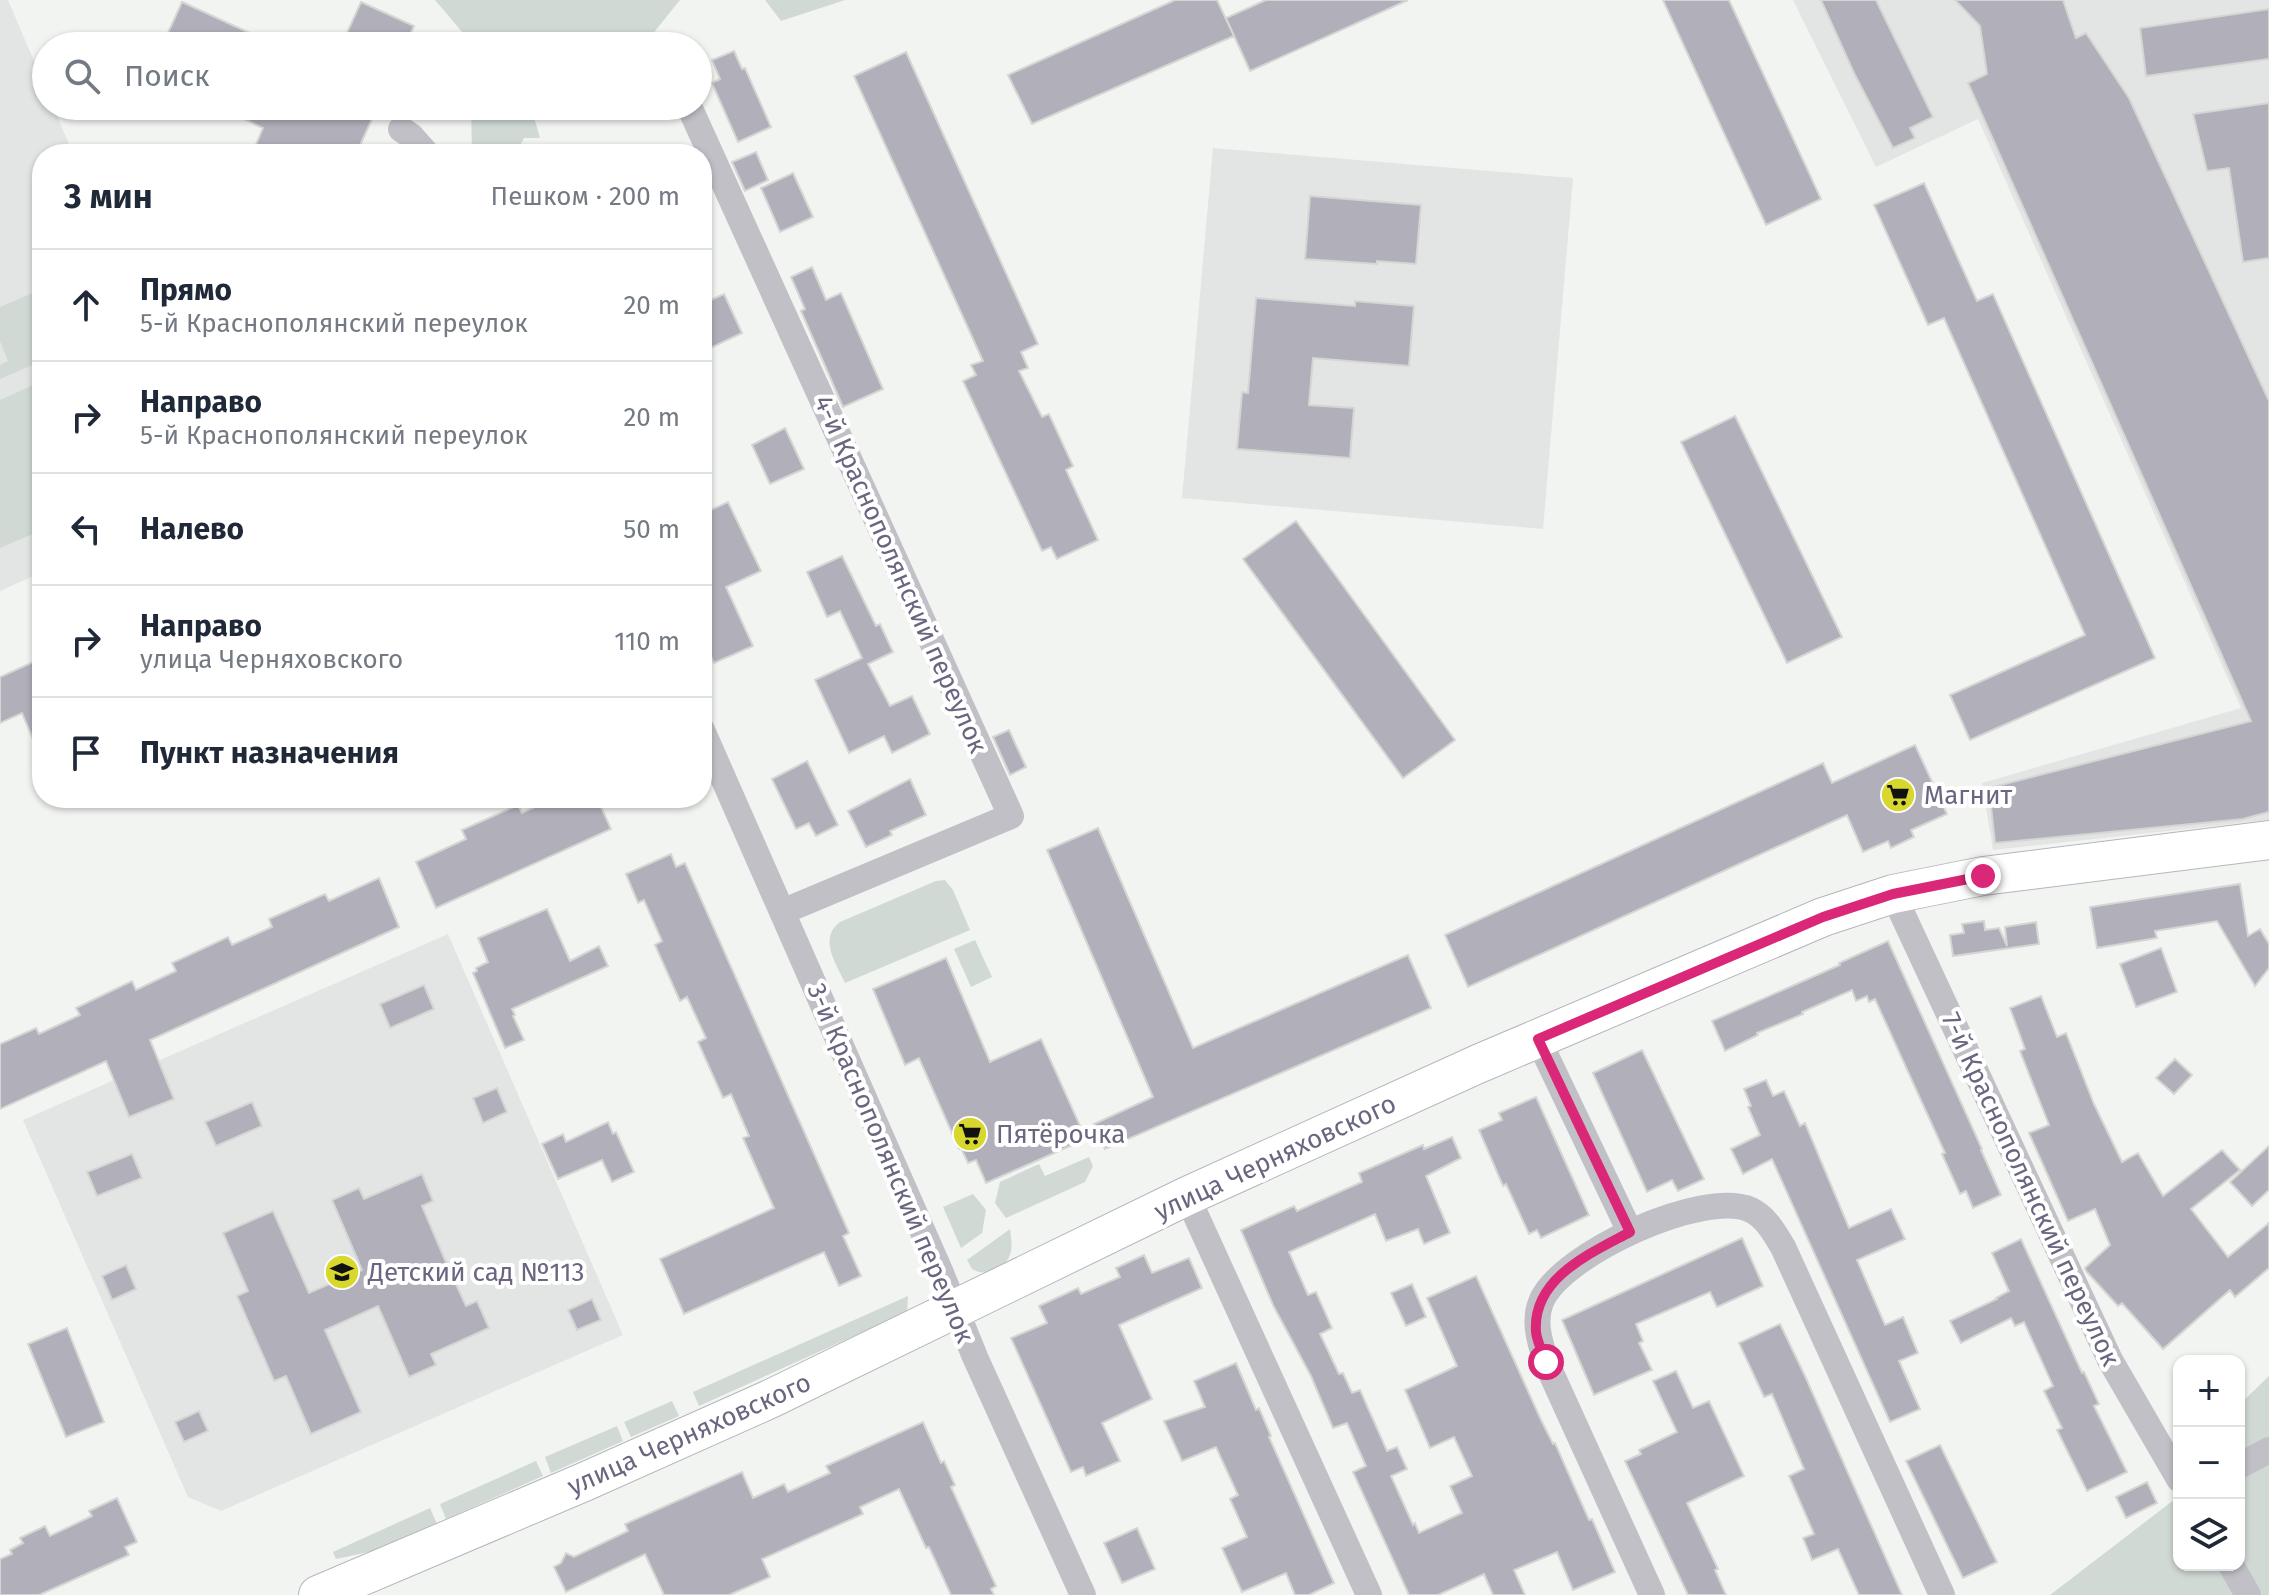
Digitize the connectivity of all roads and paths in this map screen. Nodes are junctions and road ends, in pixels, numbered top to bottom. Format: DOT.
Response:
graph roads {
  1 [pos="695,120"];
  2 [pos="401,129"];
  3 [pos="418,144"];
  4 [pos="706,144"];
  5 [pos="712,157"];
  6 [pos="712,753"];
  7 [pos="2269,840"];
  8 [pos="1893,894"];
  9 [pos="782,912"];
  10 [pos="1538,1039"];
  11 [pos="1187,1196"];
  12 [pos="1630,1232"];
  13 [pos="956,1310"];
  14 [pos="2269,1450"];
  15 [pos="2245,1463"];
  16 [pos="2173,1469"];
  17 [pos="2234,1571"];
  18 [pos="318,1595"];
  19 [pos="1083,1595"];
  20 [pos="1369,1595"];
  21 [pos="1652,1595"];
  22 [pos="1942,1595"];
  23 [pos="2248,1595"];
  1 -- 4 [label="street, 4-й Краснополянский переулок"];
  2 -- 3 [label="street"];
  5 -- 9 [label="street, 4-й Краснополянский переулок"];
  6 -- 9 [label="street, 3-й Краснополянский переулок"];
  7 -- 8 [label="main road, улица Черняховского"];
  8 -- 10 [label="main road, улица Черняховского"];
  8 -- 16 [label="street, 7-й Краснополянский переулок"];
  9 -- 13 [label="street, 3-й Краснополянский переулок"];
  10 -- 11 [label="main road, улица Черняховского"];
  10 -- 12 [label="street"];
  11 -- 13 [label="main road, улица Черняховского"];
  11 -- 20 [label="street"];
  12 -- 21 [label="street"];
  12 -- 22 [label="street"];
  13 -- 18 [label="main road, улица Черняховского"];
  13 -- 19 [label="street, 3-й Краснополянский переулок"];
  14 -- 15 [label="street"];
  17 -- 23 [label="street"];
}
